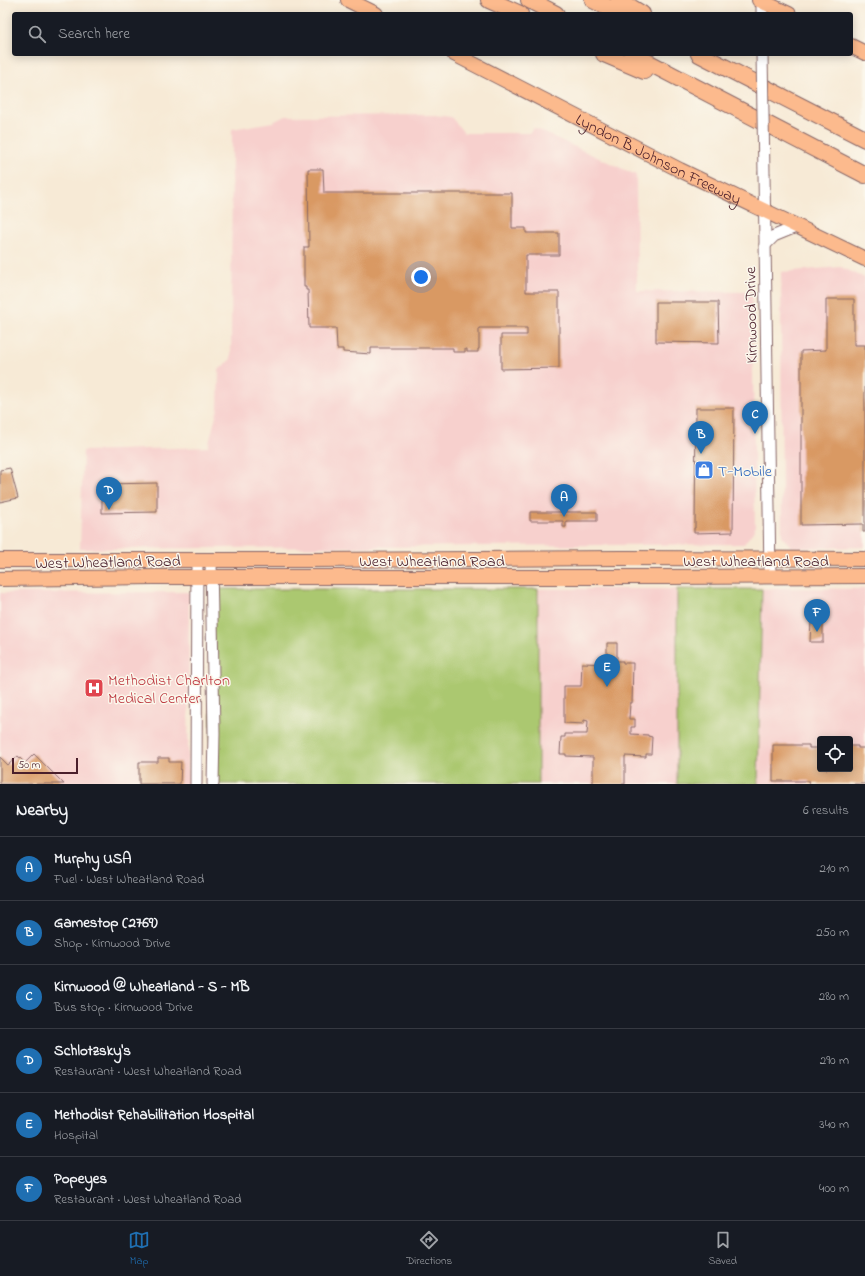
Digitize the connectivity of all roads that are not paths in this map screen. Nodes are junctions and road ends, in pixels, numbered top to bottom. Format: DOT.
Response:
graph roads {
  1 [pos="348,0"];
  2 [pos="490,0"];
  3 [pos="528,0"];
  4 [pos="593,0"];
  5 [pos="619,0"];
  6 [pos="761,4"];
  7 [pos="372,12"];
  8 [pos="516,12"];
  9 [pos="552,12"];
  10 [pos="617,12"];
  11 [pos="639,12"];
  12 [pos="784,12"];
  13 [pos="853,47"];
  14 [pos="865,53"];
  15 [pos="458,56"];
  16 [pos="609,56"];
  17 [pos="636,56"];
  18 [pos="703,56"];
  19 [pos="706,56"];
  20 [pos="762,56"];
  21 [pos="721,66"];
  22 [pos="786,98"];
  23 [pos="722,102"];
  24 [pos="865,128"];
  25 [pos="865,139"];
  26 [pos="865,175"];
  27 [pos="764,212"];
  28 [pos="796,227"];
  29 [pos="765,245"];
  30 [pos="865,259"];
  31 [pos="770,558"];
  32 [pos="865,559"];
  33 [pos="0,560"];
  34 [pos="204,560"];
  35 [pos="770,576"];
  36 [pos="865,576"];
  37 [pos="204,577"];
  38 [pos="0,579"];
  39 [pos="196,724"];
  40 [pos="214,732"];
  41 [pos="197,742"];
  42 [pos="196,784"];
  43 [pos="213,784"];
  1 -- 7 [label="main road"];
  2 -- 8 [label="highway"];
  3 -- 9 [label="highway"];
  4 -- 10 [label="highway"];
  5 -- 11 [label="highway"];
  6 -- 12 [label="main road"];
  13 -- 14 [label="main road"];
  15 -- 27 [label="main road, Lyndon B Johnson Freeway"];
  16 -- 23 [label="highway"];
  17 -- 23 [label="highway"];
  18 -- 21 [label="highway"];
  19 -- 21 [label="highway"];
  20 -- 27 [label="street, Kirnwood Drive, bridge"];
  21 -- 22 [label="highway"];
  22 -- 24 [label="highway"];
  22 -- 25 [label="highway"];
  23 -- 26 [label="highway"];
  27 -- 28 [label="main road, Lyndon B Johnson Freeway"];
  27 -- 29 [label="street, Kirnwood Drive"];
  28 -- 29 [label="street"];
  28 -- 30 [label="main road, Lyndon B Johnson Freeway"];
  29 -- 31 [label="street, Kirnwood Drive"];
  31 -- 32 [label="main road, West Wheatland Road"];
  31 -- 34 [label="main road, West Wheatland Road"];
  31 -- 35 [label="street, Kirnwood Drive"];
  33 -- 34 [label="main road, West Wheatland Road"];
  34 -- 37 [label="street"];
  35 -- 36 [label="main road, West Wheatland Road"];
  35 -- 37 [label="main road, West Wheatland Road"];
  37 -- 38 [label="main road, West Wheatland Road"];
  37 -- 39 [label="street"];
  37 -- 40 [label="street"];
  39 -- 40 [label="street"];
  39 -- 41 [label="street"];
  40 -- 41 [label="street"];
  40 -- 43 [label="street"];
  41 -- 42 [label="street"];
}
